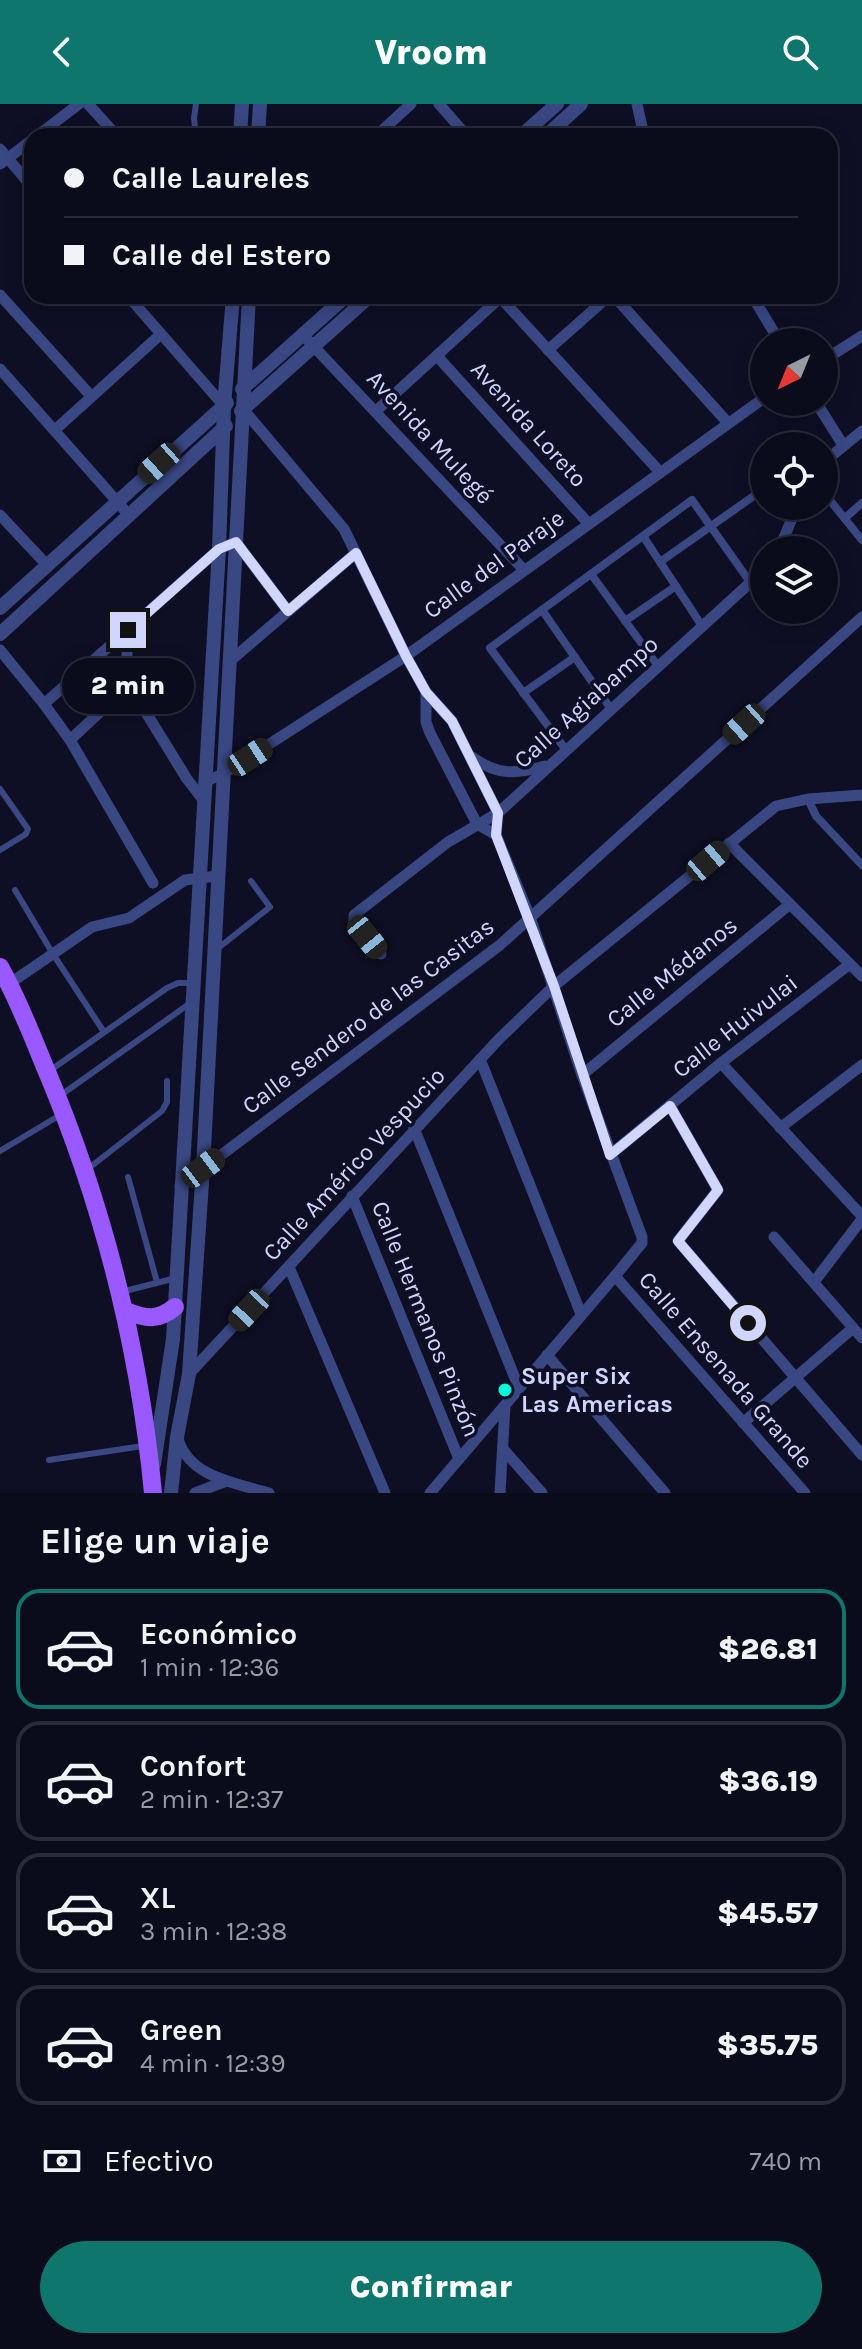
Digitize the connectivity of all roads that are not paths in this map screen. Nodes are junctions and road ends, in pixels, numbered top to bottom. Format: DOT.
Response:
graph roads {
  1 [pos="79,104"];
  2 [pos="88,104"];
  3 [pos="196,104"];
  4 [pos="242,104"];
  5 [pos="260,104"];
  6 [pos="411,104"];
  7 [pos="439,104"];
  8 [pos="557,104"];
  9 [pos="581,104"];
  10 [pos="637,104"];
  11 [pos="47,128"];
  12 [pos="110,128"];
  13 [pos="195,128"];
  14 [pos="240,128"];
  15 [pos="258,128"];
  16 [pos="385,128"];
  17 [pos="460,128"];
  18 [pos="530,128"];
  19 [pos="555,128"];
  20 [pos="642,128"];
  21 [pos="24,144"];
  22 [pos="2,157"];
  23 [pos="24,179"];
  24 [pos="0,295"];
  25 [pos="135,304"];
  26 [pos="232,304"];
  27 [pos="248,304"];
  28 [pos="337,304"];
  29 [pos="361,304"];
  30 [pos="493,304"];
  31 [pos="506,304"];
  32 [pos="602,304"];
  33 [pos="618,304"];
  34 [pos="757,304"];
  35 [pos="771,328"];
  36 [pos="161,334"];
  37 [pos="303,335"];
  38 [pos="862,336"];
  39 [pos="314,346"];
  40 [pos="548,350"];
  41 [pos="838,351"];
  42 [pos="437,356"];
  43 [pos="0,369"];
  44 [pos="243,388"];
  45 [pos="91,396"];
  46 [pos="224,406"];
  47 [pos="750,408"];
  48 [pos="243,409"];
  49 [pos="376,411"];
  50 [pos="825,416"];
  51 [pos="728,423"];
  52 [pos="224,428"];
  53 [pos="56,429"];
  54 [pos="861,435"];
  55 [pos="843,445"];
  56 [pos="838,449"];
  57 [pos="659,471"];
  58 [pos="750,499"];
  59 [pos="116,501"];
  60 [pos="862,503"];
  61 [pos="838,510"];
  62 [pos="0,515"];
  63 [pos="129,515"];
  64 [pos="845,518"];
  65 [pos="588,523"];
  66 [pos="711,526"];
  67 [pos="643,536"];
  68 [pos="862,540"];
  69 [pos="236,542"];
  70 [pos="219,549"];
  71 [pos="356,553"];
  72 [pos="660,562"];
  73 [pos="46,564"];
  74 [pos="523,569"];
  75 [pos="591,574"];
  76 [pos="750,582"];
  77 [pos="676,586"];
  78 [pos="0,608"];
  79 [pos="542,610"];
  80 [pos="288,611"];
  81 [pos="862,617"];
  82 [pos="625,621"];
  83 [pos="702,626"];
  84 [pos="128,630"];
  85 [pos="0,634"];
  86 [pos="0,650"];
  87 [pos="406,656"];
  88 [pos="575,657"];
  89 [pos="230,661"];
  90 [pos="658,666"];
  91 [pos="129,685"];
  92 [pos="426,692"];
  93 [pos="523,693"];
  94 [pos="44,704"];
  95 [pos="611,709"];
  96 [pos="70,740"];
  97 [pos="566,750"];
  98 [pos="468,753"];
  99 [pos="550,765"];
  100 [pos="223,774"];
  101 [pos="204,782"];
  102 [pos="0,789"];
  103 [pos="862,795"];
  104 [pos="808,799"];
  105 [pos="204,801"];
  106 [pos="498,813"];
  107 [pos="477,824"];
  108 [pos="496,835"];
  109 [pos="729,843"];
  110 [pos="0,850"];
  111 [pos="862,865"];
  112 [pos="217,876"];
  113 [pos="198,878"];
  114 [pos="251,881"];
  115 [pos="153,883"];
  116 [pos="15,890"];
  117 [pos="790,904"];
  118 [pos="530,917"];
  119 [pos="214,951"];
  120 [pos="53,954"];
  121 [pos="381,954"];
  122 [pos="850,964"];
  123 [pos="0,967"];
  124 [pos="862,976"];
  125 [pos="193,983"];
  126 [pos="9,984"];
  127 [pos="554,986"];
  128 [pos="191,1003"];
  129 [pos="104,1032"];
  130 [pos="480,1059"];
  131 [pos="721,1063"];
  132 [pos="862,1065"];
  133 [pos="48,1073"];
  134 [pos="582,1075"];
  135 [pos="167,1081"];
  136 [pos="62,1105"];
  137 [pos="670,1106"];
  138 [pos="414,1128"];
  139 [pos="780,1128"];
  140 [pos="0,1151"];
  141 [pos="610,1155"];
  142 [pos="203,1168"];
  143 [pos="86,1171"];
  144 [pos="128,1177"];
  145 [pos="180,1186"];
  146 [pos="352,1196"];
  147 [pos="862,1217"];
  148 [pos="774,1237"];
  149 [pos="289,1267"];
  150 [pos="615,1276"];
  151 [pos="176,1278"];
  152 [pos="157,1282"];
  153 [pos="814,1282"];
  154 [pos="121,1292"];
  155 [pos="175,1307"];
  156 [pos="126,1311"];
  157 [pos="581,1314"];
  158 [pos="853,1328"];
  159 [pos="862,1338"];
  160 [pos="547,1355"];
  161 [pos="189,1374"];
  162 [pos="795,1378"];
  163 [pos="519,1388"];
  164 [pos="505,1405"];
  165 [pos="743,1423"];
  166 [pos="177,1437"];
  167 [pos="147,1446"];
  168 [pos="503,1449"];
  169 [pos="862,1455"];
  170 [pos="459,1459"];
  171 [pos="49,1460"];
  172 [pos="224,1482"];
  173 [pos="152,1487"];
  174 [pos="171,1493"];
  175 [pos="195,1493"];
  176 [pos="269,1493"];
  177 [pos="385,1493"];
  178 [pos="430,1493"];
  179 [pos="500,1493"];
  180 [pos="542,1493"];
  181 [pos="665,1493"];
  182 [pos="805,1493"];
  1 -- 11 [label="street"];
  2 -- 12 [label="street"];
  3 -- 13 [label="lane"];
  4 -- 14 [label="street"];
  5 -- 15 [label="street"];
  6 -- 16 [label="street"];
  7 -- 17 [label="street"];
  8 -- 18 [label="street"];
  9 -- 19 [label="street"];
  10 -- 20 [label="street"];
  21 -- 22 [label="street"];
  22 -- 23 [label="street"];
  24 -- 45 [label="street"];
  25 -- 36 [label="street"];
  26 -- 46 [label="street"];
  27 -- 44 [label="street"];
  28 -- 37 [label="street"];
  29 -- 39 [label="street"];
  30 -- 42 [label="street"];
  31 -- 40 [label="street"];
  32 -- 40 [label="street"];
  33 -- 51 [label="street"];
  34 -- 35 [label="street"];
  36 -- 45 [label="street"];
  36 -- 46 [label="street"];
  37 -- 39 [label="street, Avenida Mulegé"];
  37 -- 44 [label="street"];
  38 -- 41 [label="street"];
  39 -- 48 [label="street"];
  39 -- 49 [label="street, Avenida Mulegé"];
  40 -- 57 [label="street"];
  42 -- 49 [label="street"];
  42 -- 65 [label="street, Avenida Loreto"];
  43 -- 53 [label="street"];
  44 -- 46 [label="street"];
  44 -- 48 [label="street"];
  45 -- 53 [label="street"];
  46 -- 52 [label="street"];
  46 -- 59 [label="street"];
  47 -- 51 [label="street, Calle del Paraje"];
  48 -- 52 [label="street"];
  48 -- 69 [label="street"];
  48 -- 71 [label="street"];
  49 -- 74 [label="street, Avenida Mulegé"];
  50 -- 55 [label="street"];
  51 -- 57 [label="street, Calle del Paraje"];
  52 -- 63 [label="street"];
  52 -- 70 [label="street"];
  53 -- 59 [label="street"];
  54 -- 55 [label="street"];
  55 -- 56 [label="street"];
  57 -- 65 [label="street, Calle del Paraje"];
  58 -- 66 [label="street"];
  59 -- 63 [label="street"];
  59 -- 73 [label="street"];
  60 -- 64 [label="street"];
  61 -- 64 [label="street"];
  62 -- 73 [label="street"];
  63 -- 85 [label="street"];
  64 -- 68 [label="street"];
  65 -- 74 [label="street, Calle del Paraje"];
  66 -- 67 [label="street"];
  66 -- 72 [label="street"];
  66 -- 76 [label="street"];
  67 -- 72 [label="street"];
  67 -- 75 [label="street"];
  69 -- 70 [label="street"];
  69 -- 80 [label="street"];
  69 -- 89 [label="street"];
  70 -- 84 [label="street"];
  70 -- 101 [label="street"];
  71 -- 80 [label="street"];
  71 -- 87 [label="street"];
  72 -- 77 [label="street"];
  73 -- 78 [label="street"];
  74 -- 87 [label="street, Calle del Paraje"];
  75 -- 79 [label="street"];
  75 -- 82 [label="street"];
  76 -- 83 [label="street, Calle Agiabampo"];
  77 -- 82 [label="street"];
  77 -- 83 [label="street"];
  79 -- 88 [label="street"];
  79 -- 93 [label="street"];
  80 -- 89 [label="street"];
  81 -- 118 [label="street, Calle Sendero de las Casitas"];
  82 -- 90 [label="street"];
  83 -- 90 [label="street, Calle Agiabampo"];
  84 -- 91 [label="street"];
  84 -- 94 [label="street"];
  86 -- 94 [label="street"];
  87 -- 92 [label="street"];
  87 -- 100 [label="street, Calle del Paraje"];
  88 -- 93 [label="street"];
  88 -- 95 [label="street"];
  89 -- 100 [label="street"];
  90 -- 95 [label="street, Calle Agiabampo"];
  91 -- 96 [label="street"];
  91 -- 105 [label="street"];
  92 -- 98 [label="street"];
  92 -- 107 [label="street"];
  93 -- 97 [label="street"];
  94 -- 96 [label="street"];
  95 -- 97 [label="street, Calle Agiabampo"];
  96 -- 115 [label="street"];
  97 -- 99 [label="street, Calle Agiabampo"];
  98 -- 99 [label="street"];
  98 -- 106 [label="street"];
  99 -- 106 [label="street, Calle Agiabampo"];
  100 -- 101 [label="street, Calle del Paraje"];
  100 -- 112 [label="street"];
  101 -- 105 [label="street"];
  102 -- 110 [label="lane"];
  103 -- 104 [label="street, Calle Américo Vespucio"];
  104 -- 109 [label="street, Calle Américo Vespucio"];
  104 -- 111 [label="street"];
  105 -- 113 [label="street"];
  106 -- 107 [label="street, Calle Agiabampo"];
  106 -- 108 [label="street, Calle Ensenada Grande"];
  107 -- 108 [label="street"];
  107 -- 121 [label="street, Calle Agiabampo"];
  108 -- 118 [label="street, Calle Ensenada Grande"];
  109 -- 117 [label="street"];
  109 -- 127 [label="street, Calle Américo Vespucio"];
  112 -- 113 [label="street"];
  112 -- 119 [label="street"];
  113 -- 120 [label="street"];
  113 -- 125 [label="street"];
  114 -- 119 [label="lane"];
  116 -- 120 [label="lane"];
  117 -- 122 [label="street"];
  117 -- 134 [label="street, Calle Médanos"];
  118 -- 127 [label="street, Calle Ensenada Grande"];
  118 -- 142 [label="street, Calle Sendero de las Casitas"];
  119 -- 142 [label="street"];
  120 -- 126 [label="street"];
  120 -- 129 [label="lane"];
  122 -- 124 [label="street"];
  122 -- 131 [label="street, Calle Huivulai"];
  123 -- 126 [label="main road"];
  125 -- 128 [label="street"];
  125 -- 129 [label="lane"];
  126 -- 133 [label="main road"];
  127 -- 130 [label="street, Calle Américo Vespucio"];
  127 -- 134 [label="street, Calle Ensenada Grande"];
  128 -- 136 [label="lane"];
  128 -- 145 [label="street"];
  129 -- 133 [label="lane"];
  130 -- 138 [label="street, Calle Américo Vespucio"];
  130 -- 157 [label="street"];
  131 -- 137 [label="street, Calle Huivulai"];
  131 -- 139 [label="street"];
  132 -- 139 [label="street"];
  133 -- 136 [label="main road"];
  134 -- 141 [label="street, Calle Ensenada Grande"];
  135 -- 143 [label="lane"];
  136 -- 140 [label="lane"];
  136 -- 143 [label="main road"];
  137 -- 141 [label="street, Calle Huivulai"];
  137 -- 162 [label="street"];
  138 -- 146 [label="street, Calle Américo Vespucio"];
  138 -- 163 [label="street"];
  139 -- 147 [label="street"];
  141 -- 150 [label="street, Calle Ensenada Grande"];
  142 -- 145 [label="street, Calle Sendero de las Casitas"];
  142 -- 161 [label="street"];
  143 -- 154 [label="main road"];
  144 -- 152 [label="lane"];
  145 -- 151 [label="street"];
  146 -- 149 [label="street, Calle Américo Vespucio"];
  146 -- 170 [label="street, Calle Hermanos Pinzón"];
  147 -- 153 [label="street"];
  148 -- 153 [label="street"];
  149 -- 161 [label="street, Calle Américo Vespucio"];
  149 -- 177 [label="street"];
  150 -- 157 [label="street"];
  150 -- 165 [label="street, Calle Ensenada Grande"];
  151 -- 152 [label="lane"];
  151 -- 155 [label="street"];
  152 -- 154 [label="lane"];
  153 -- 158 [label="street"];
  154 -- 156 [label="main road"];
  155 -- 156 [label="main road"];
  155 -- 173 [label="street"];
  156 -- 167 [label="main road"];
  157 -- 160 [label="street"];
  158 -- 159 [label="street"];
  158 -- 162 [label="street"];
  160 -- 163 [label="street"];
  160 -- 181 [label="street"];
  161 -- 166 [label="street"];
  162 -- 165 [label="street"];
  162 -- 169 [label="street"];
  163 -- 164 [label="street"];
  164 -- 168 [label="street"];
  164 -- 170 [label="street"];
  165 -- 182 [label="street, Calle Ensenada Grande"];
  166 -- 172 [label="street"];
  166 -- 174 [label="street"];
  167 -- 171 [label="lane"];
  167 -- 173 [label="main road"];
  168 -- 179 [label="street"];
  168 -- 180 [label="street"];
  170 -- 178 [label="street"];
  172 -- 175 [label="street"];
  172 -- 176 [label="street"];
}
